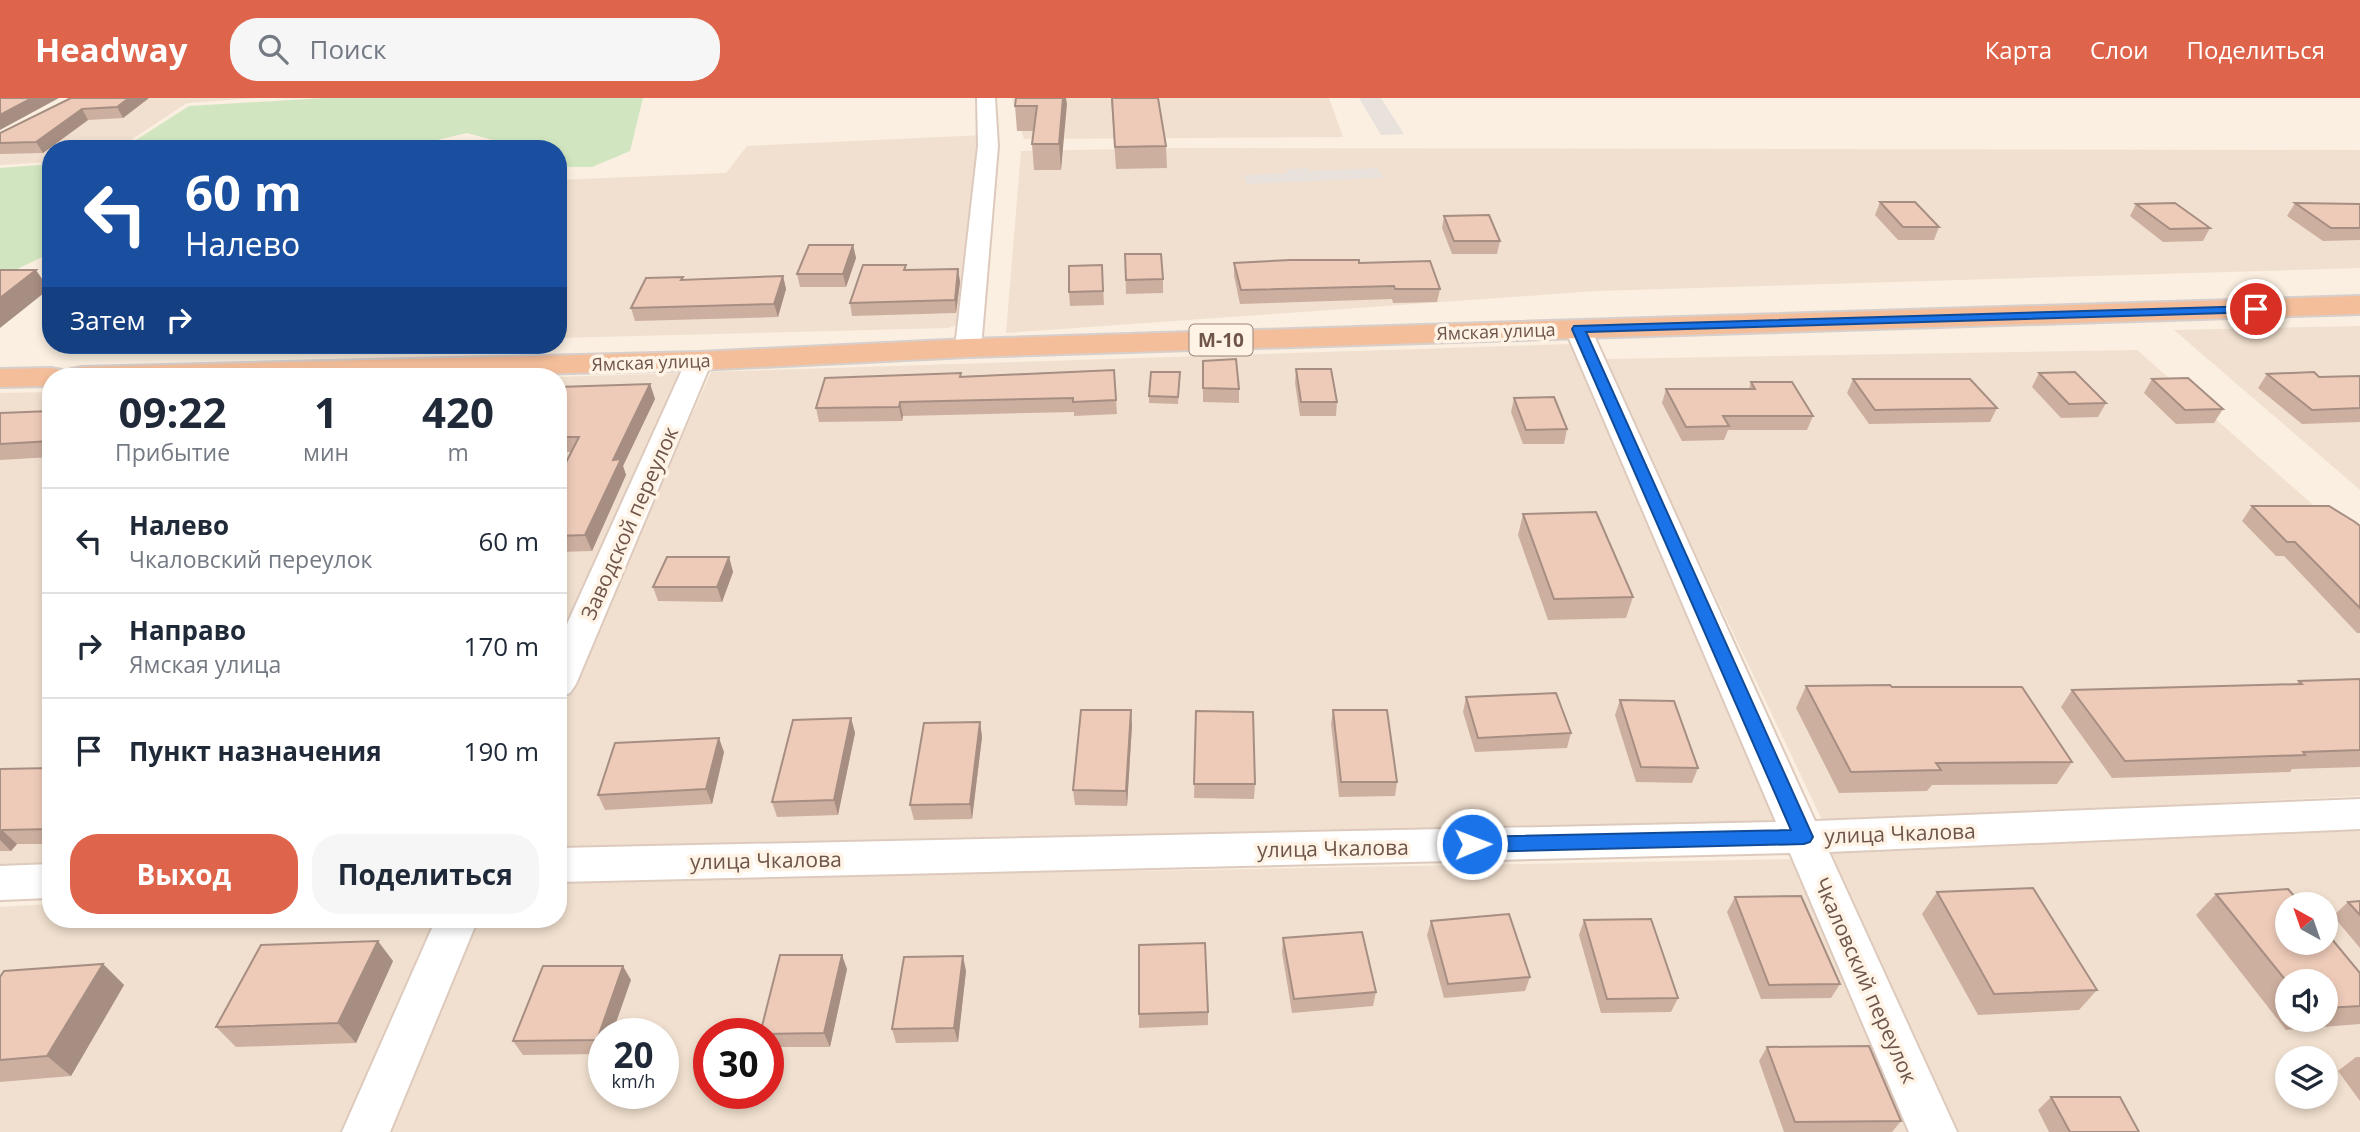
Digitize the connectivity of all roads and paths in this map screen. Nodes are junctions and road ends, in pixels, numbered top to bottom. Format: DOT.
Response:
graph roads {
  1 [pos="986,98"];
  2 [pos="2360,305"];
  3 [pos="1578,329"];
  4 [pos="968,348"];
  5 [pos="699,361"];
  6 [pos="411,368"];
  7 [pos="42,377"];
  8 [pos="0,378"];
  9 [pos="567,663"];
  10 [pos="2360,814"];
  11 [pos="1804,837"];
  12 [pos="567,865"];
  13 [pos="42,881"];
  14 [pos="0,883"];
  15 [pos="453,928"];
  16 [pos="366,1132"];
  17 [pos="1933,1132"];
  1 -- 4 [label="street"];
  2 -- 3 [label="highway, Ямская улица / М-10"];
  3 -- 4 [label="highway, Ямская улица / М-10"];
  3 -- 11 [label="street, Чкаловский переулок"];
  4 -- 5 [label="highway, Ямская улица / М-10"];
  5 -- 6 [label="highway, Ямская улица / М-10"];
  5 -- 9 [label="street, Заводской переулок"];
  7 -- 8 [label="highway"];
  10 -- 11 [label="street, улица Чкалова"];
  11 -- 12 [label="street, улица Чкалова"];
  11 -- 17 [label="street, Чкаловский переулок"];
  13 -- 14 [label="street"];
  15 -- 16 [label="street"];
}
